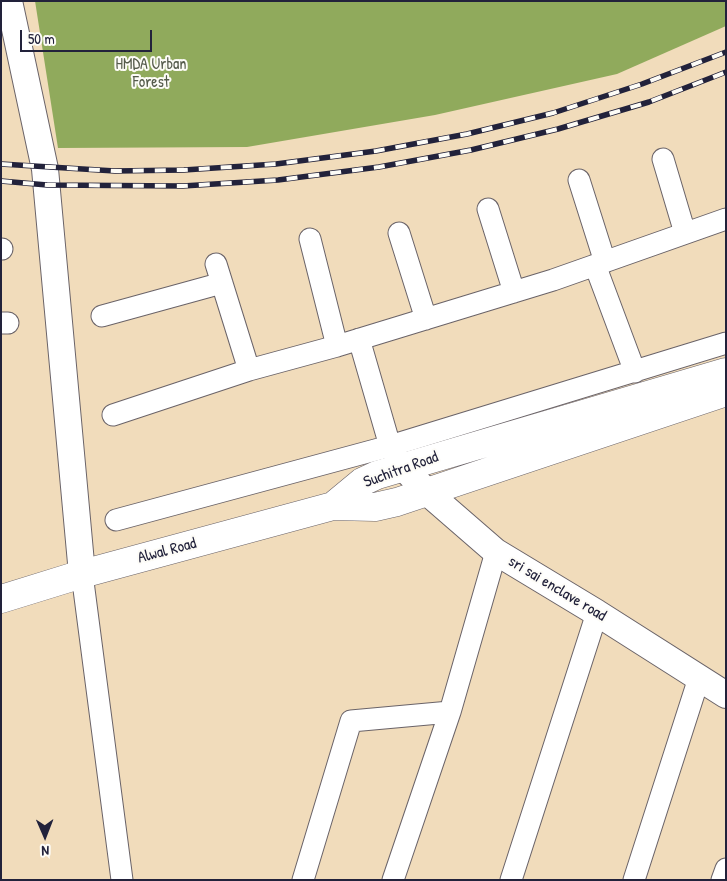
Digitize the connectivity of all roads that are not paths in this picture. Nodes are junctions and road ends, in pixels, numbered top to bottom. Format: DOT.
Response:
graph roads {
  1 [pos="9,1"];
  2 [pos="663,159"];
  3 [pos="579,180"];
  4 [pos="488,209"];
  5 [pos="726,219"];
  6 [pos="400,233"];
  7 [pos="685,233"];
  8 [pos="310,239"];
  9 [pos="600,264"];
  10 [pos="514,292"];
  11 [pos="102,316"];
  12 [pos="426,319"];
  13 [pos="360,339"];
  14 [pos="726,343"];
  15 [pos="337,346"];
  16 [pos="249,370"];
  17 [pos="635,372"];
  18 [pos="726,372"];
  19 [pos="726,392"];
  20 [pos="112,415"];
  21 [pos="396,456"];
  22 [pos="428,493"];
  23 [pos="333,506"];
  24 [pos="116,520"];
  25 [pos="496,552"];
  26 [pos="82,574"];
  27 [pos="1,599"];
  28 [pos="597,613"];
  29 [pos="699,678"];
  30 [pos="726,696"];
  31 [pos="450,712"];
  32 [pos="726,869"];
  33 [pos="122,880"];
  34 [pos="303,880"];
  35 [pos="393,880"];
  36 [pos="511,880"];
  37 [pos="634,880"];
  38 [pos="722,880"];
  1 -- 26 [label="street"];
  2 -- 7 [label="street"];
  3 -- 9 [label="street"];
  4 -- 10 [label="street"];
  5 -- 7 [label="street"];
  6 -- 12 [label="street"];
  7 -- 9 [label="street"];
  8 -- 15 [label="street"];
  9 -- 10 [label="street"];
  9 -- 17 [label="street"];
  10 -- 12 [label="street"];
  11 -- 16 [label="street"];
  12 -- 13 [label="street"];
  13 -- 15 [label="street"];
  13 -- 21 [label="street"];
  14 -- 17 [label="street"];
  15 -- 16 [label="street"];
  16 -- 20 [label="street"];
  17 -- 21 [label="street"];
  18 -- 21 [label="main road, Suchitra Road"];
  19 -- 22 [label="main road, Suchitra Road"];
  21 -- 22 [label="street, sri sai enclave road"];
  21 -- 23 [label="main road, Suchitra Road"];
  21 -- 24 [label="street"];
  22 -- 23 [label="main road, Suchitra Road"];
  22 -- 25 [label="street, sri sai enclave road"];
  23 -- 26 [label="main road, Alwal Road"];
  25 -- 28 [label="street, sri sai enclave road"];
  25 -- 31 [label="street"];
  26 -- 27 [label="main road, Alwal Road"];
  26 -- 33 [label="street"];
  28 -- 29 [label="street, sri sai enclave road"];
  28 -- 36 [label="street"];
  29 -- 30 [label="street, sri sai enclave road"];
  29 -- 37 [label="street"];
  31 -- 34 [label="street"];
  31 -- 35 [label="street"];
  32 -- 38 [label="street"];
}
